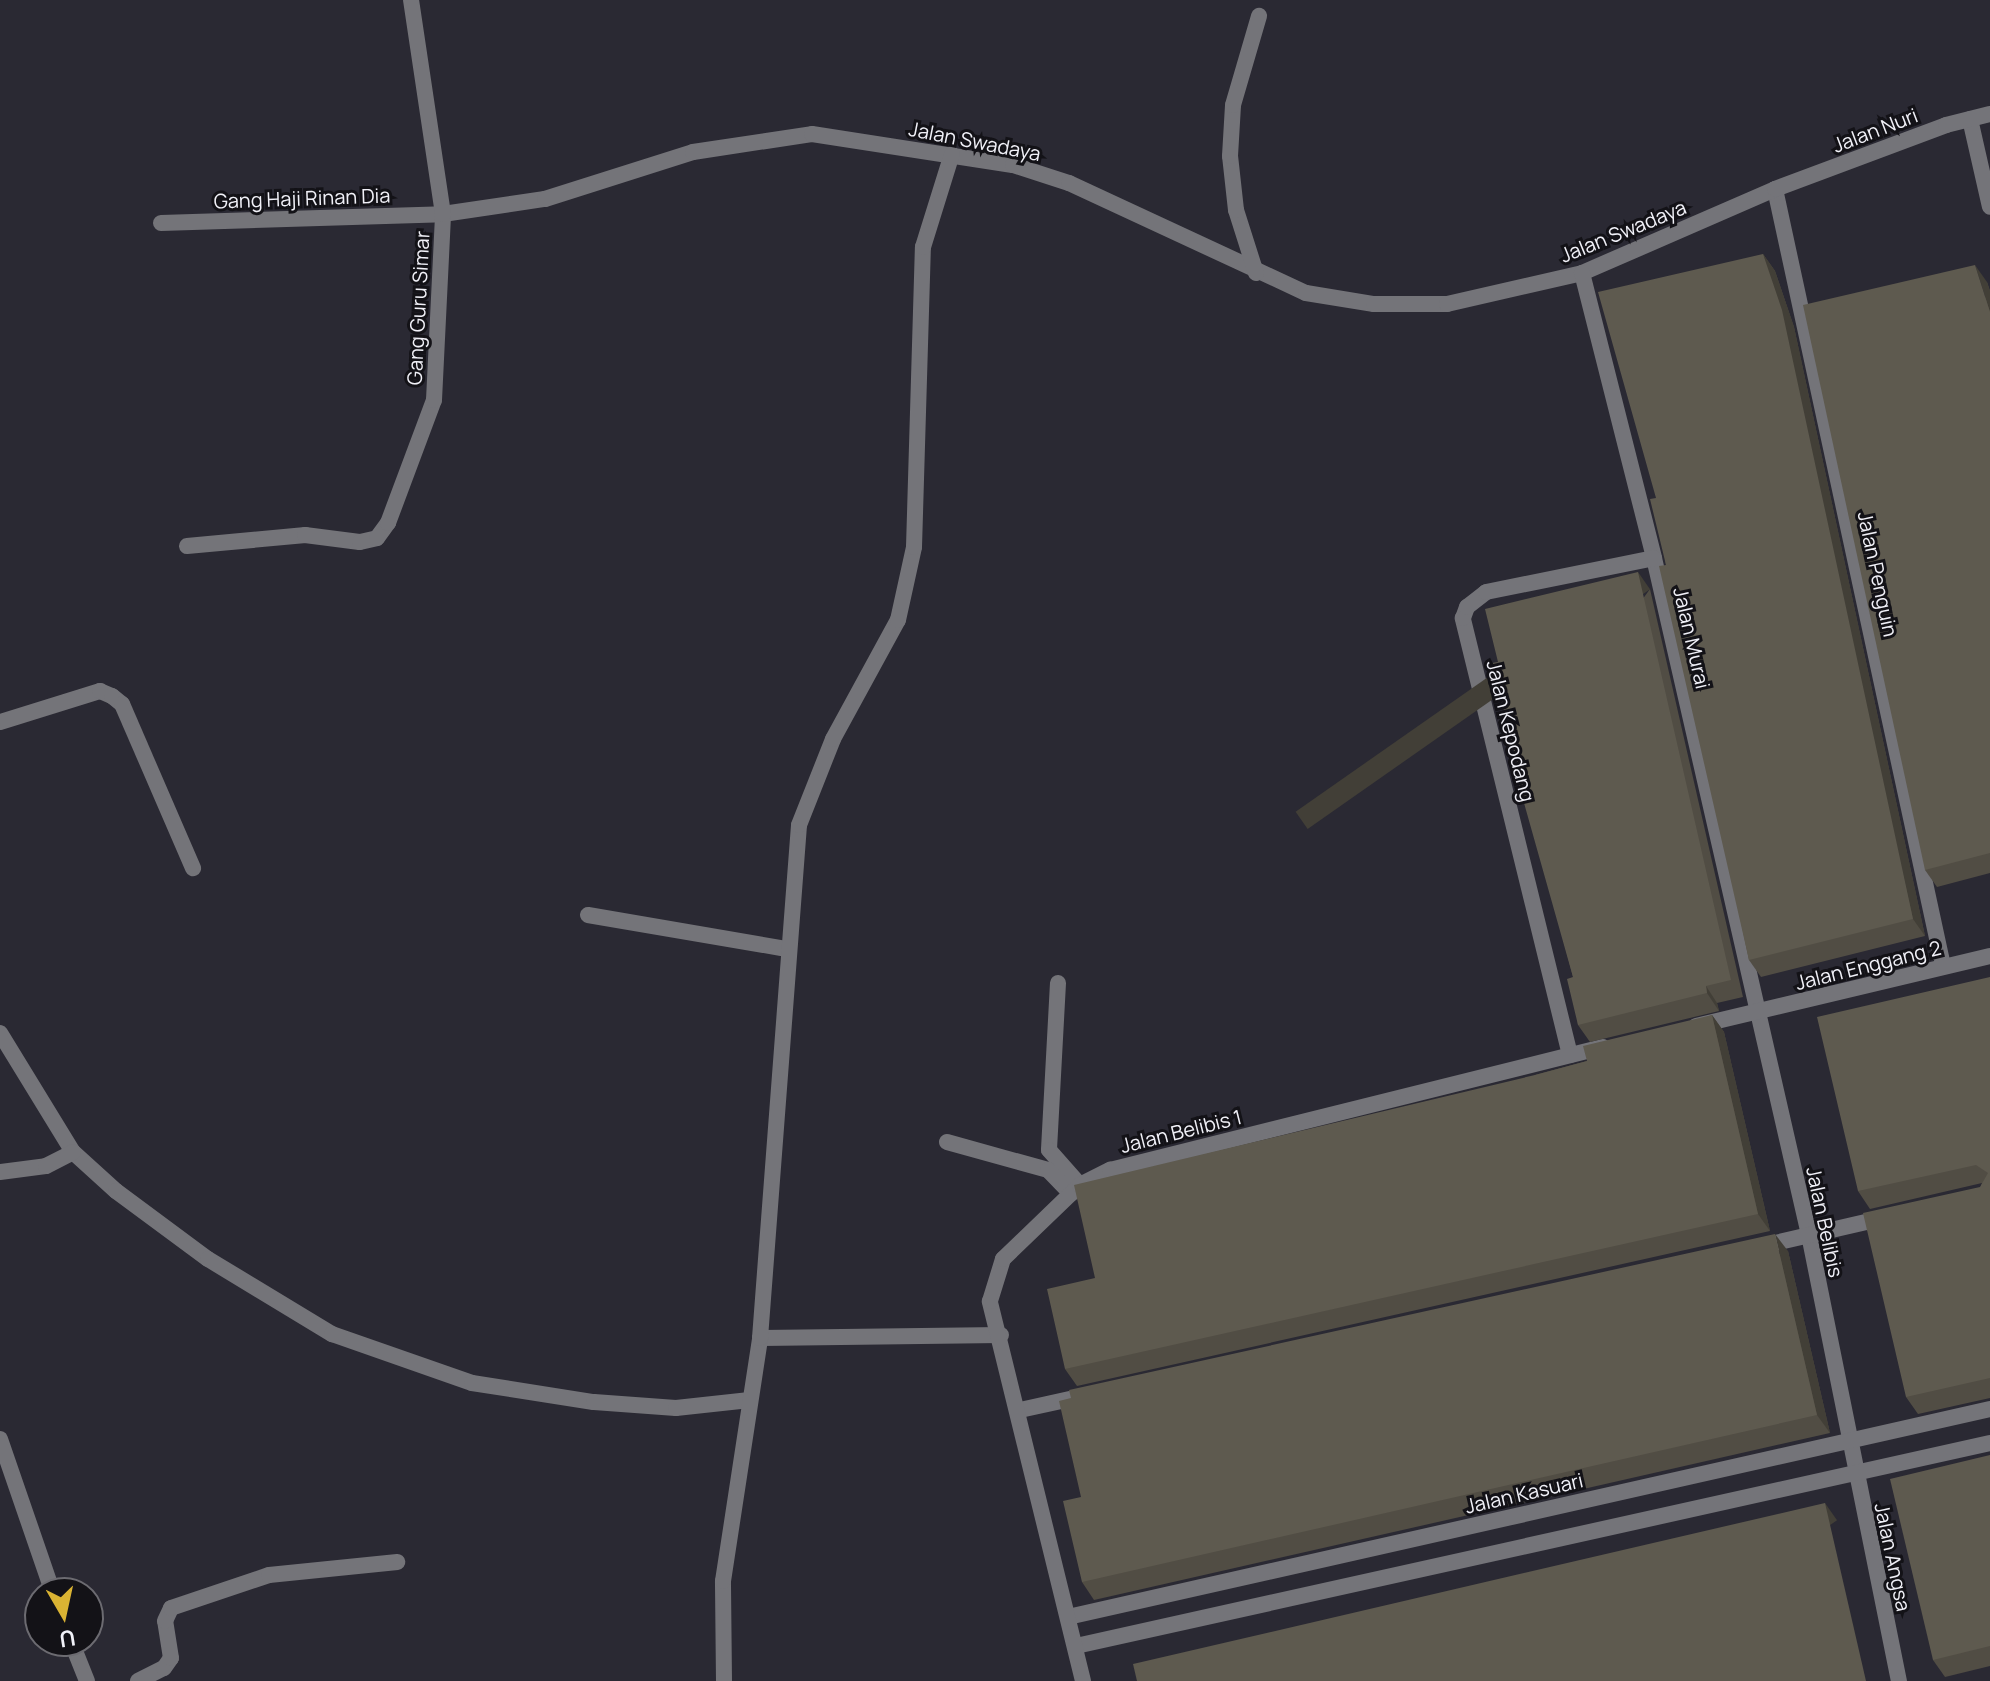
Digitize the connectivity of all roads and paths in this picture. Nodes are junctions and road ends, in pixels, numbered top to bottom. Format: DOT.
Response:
graph roads {
  1 [pos="411,0"];
  2 [pos="1259,16"];
  3 [pos="1990,114"];
  4 [pos="1970,119"];
  5 [pos="952,154"];
  6 [pos="1775,189"];
  7 [pos="1990,207"];
  8 [pos="443,214"];
  9 [pos="161,223"];
  10 [pos="1256,273"];
  11 [pos="1582,273"];
  12 [pos="187,546"];
  13 [pos="1654,558"];
  14 [pos="0,722"];
  15 [pos="193,868"];
  16 [pos="588,915"];
  17 [pos="787,949"];
  18 [pos="1990,956"];
  19 [pos="1943,966"];
  20 [pos="1058,983"];
  21 [pos="1757,1013"];
  22 [pos="1678,1030"];
  23 [pos="0,1033"];
  24 [pos="1616,1044"];
  25 [pos="1570,1055"];
  26 [pos="947,1142"];
  27 [pos="73,1152"];
  28 [pos="0,1172"];
  29 [pos="1076,1189"];
  30 [pos="1900,1214"];
  31 [pos="1809,1235"];
  32 [pos="1748,1249"];
  33 [pos="1001,1335"];
  34 [pos="760,1338"];
  35 [pos="1105,1391"];
  36 [pos="750,1400"];
  37 [pos="1990,1409"];
  38 [pos="1020,1410"];
  39 [pos="0,1439"];
  40 [pos="1848,1441"];
  41 [pos="1990,1443"];
  42 [pos="1855,1474"];
  43 [pos="397,1562"];
  44 [pos="47,1577"];
  45 [pos="1068,1617"];
  46 [pos="1076,1646"];
  47 [pos="77,1657"];
  48 [pos="87,1681"];
  49 [pos="138,1681"];
  50 [pos="724,1681"];
  51 [pos="1083,1681"];
  52 [pos="1899,1681"];
  1 -- 8 [label="street"];
  2 -- 10 [label="street"];
  3 -- 4 [label="street, Jalan Nuri"];
  4 -- 6 [label="street, Jalan Nuri"];
  4 -- 7 [label="street"];
  5 -- 8 [label="street, Jalan Swadaya"];
  5 -- 10 [label="street, Jalan Swadaya"];
  5 -- 17 [label="street"];
  6 -- 11 [label="street, Jalan Swadaya"];
  6 -- 19 [label="street, Jalan Penguin"];
  8 -- 9 [label="street, Gang Haji Rinan Dia"];
  8 -- 12 [label="street, Gang Guru Simar"];
  10 -- 11 [label="street, Jalan Swadaya"];
  11 -- 13 [label="street, Jalan Murai"];
  13 -- 21 [label="street, Jalan Murai"];
  13 -- 25 [label="street, Jalan Kepodang"];
  14 -- 15 [label="street"];
  16 -- 17 [label="street"];
  17 -- 34 [label="street"];
  18 -- 19 [label="street, Jalan Enggang 2"];
  19 -- 21 [label="street, Jalan Enggang 2"];
  20 -- 29 [label="street"];
  21 -- 22 [label="street"];
  21 -- 31 [label="street, Jalan Belibis"];
  23 -- 27 [label="street"];
  24 -- 25 [label="street, Jalan Belibis 1"];
  25 -- 29 [label="street, Jalan Belibis 1"];
  26 -- 29 [label="street"];
  27 -- 28 [label="street"];
  27 -- 36 [label="street"];
  29 -- 33 [label="street, Jalan Belibis 1"];
  30 -- 31 [label="street"];
  31 -- 32 [label="street"];
  31 -- 40 [label="street, Jalan Belibis"];
  33 -- 34 [label="street"];
  33 -- 38 [label="street, Jalan Belibis 1"];
  34 -- 36 [label="street"];
  35 -- 38 [label="street"];
  36 -- 50 [label="street"];
  37 -- 40 [label="street, Jalan Kasuari"];
  38 -- 45 [label="street, Jalan Belibis 1"];
  39 -- 44 [label="street"];
  40 -- 42 [label="street, Jalan Angsa"];
  40 -- 45 [label="street, Jalan Kasuari"];
  41 -- 42 [label="street"];
  42 -- 46 [label="street"];
  42 -- 52 [label="street, Jalan Angsa"];
  43 -- 49 [label="street"];
  45 -- 46 [label="street, Jalan Belibis 1"];
  46 -- 51 [label="street, Jalan Belibis 1"];
  47 -- 48 [label="street"];
}
